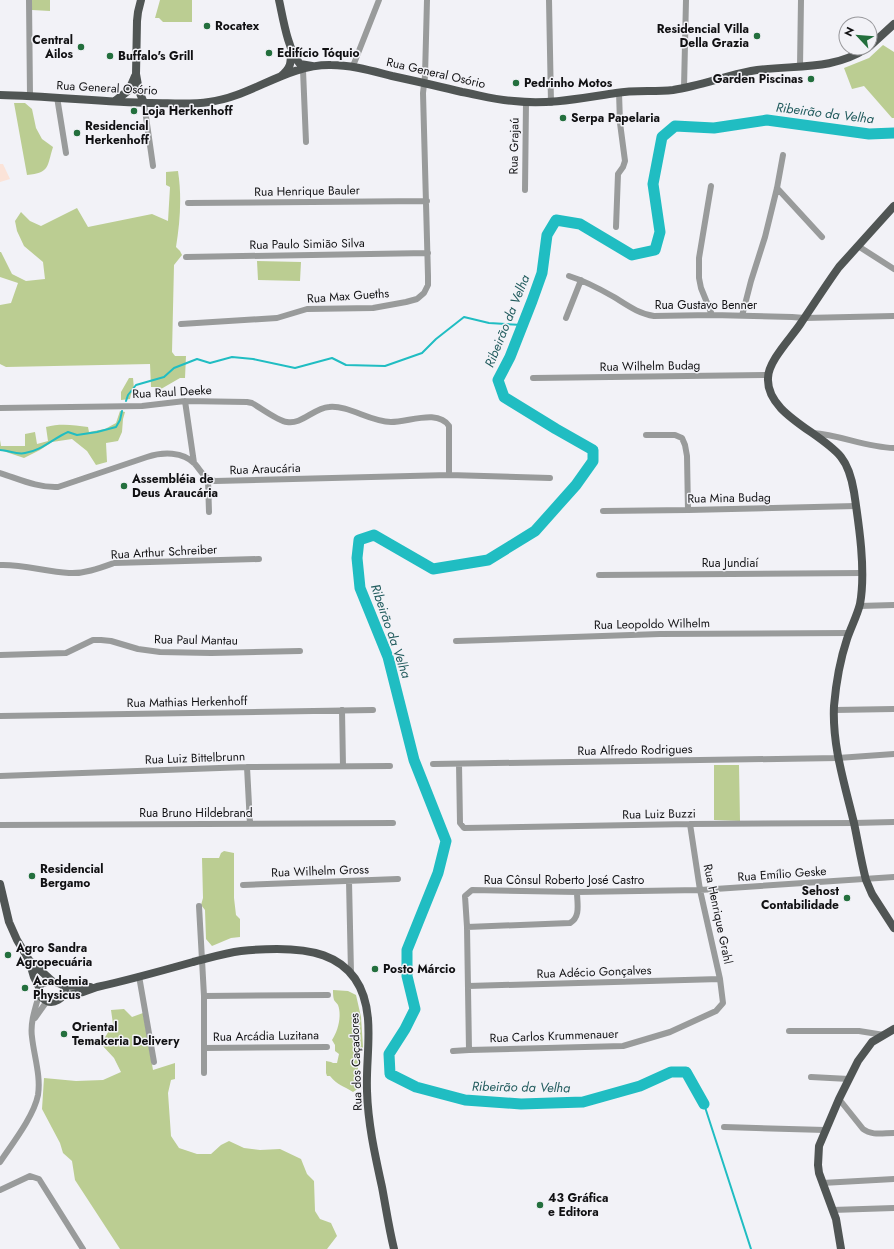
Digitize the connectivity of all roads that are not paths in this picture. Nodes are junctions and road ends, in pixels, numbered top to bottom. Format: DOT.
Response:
graph roads {
  1 [pos="29,0"];
  2 [pos="141,0"];
  3 [pos="144,0"];
  4 [pos="278,0"];
  5 [pos="379,0"];
  6 [pos="427,0"];
  7 [pos="549,0"];
  8 [pos="686,0"];
  9 [pos="801,0"];
  10 [pos="138,12"];
  11 [pos="894,24"];
  12 [pos="878,39"];
  13 [pos="291,49"];
  14 [pos="852,56"];
  15 [pos="314,66"];
  16 [pos="353,66"];
  17 [pos="800,67"];
  18 [pos="303,70"];
  19 [pos="136,74"];
  20 [pos="279,77"];
  21 [pos="424,83"];
  22 [pos="684,88"];
  23 [pos="619,92"];
  24 [pos="0,95"];
  25 [pos="30,95"];
  26 [pos="57,97"];
  27 [pos="115,102"];
  28 [pos="526,102"];
  29 [pos="144,103"];
  30 [pos="551,103"];
  31 [pos="306,142"];
  32 [pos="66,153"];
  33 [pos="783,155"];
  34 [pos="153,166"];
  35 [pos="711,186"];
  36 [pos="777,188"];
  37 [pos="525,190"];
  38 [pos="427,201"];
  39 [pos="188,203"];
  40 [pos="894,206"];
  41 [pos="616,227"];
  42 [pos="822,237"];
  43 [pos="858,246"];
  44 [pos="428,254"];
  45 [pos="186,257"];
  46 [pos="894,269"];
  47 [pos="569,276"];
  48 [pos="581,280"];
  49 [pos="712,315"];
  50 [pos="742,316"];
  51 [pos="894,316"];
  52 [pos="566,318"];
  53 [pos="805,318"];
  54 [pos="181,324"];
  55 [pos="768,375"];
  56 [pos="533,378"];
  57 [pos="185,401"];
  58 [pos="0,408"];
  59 [pos="813,433"];
  60 [pos="646,435"];
  61 [pos="894,448"];
  62 [pos="194,463"];
  63 [pos="0,473"];
  64 [pos="450,475"];
  65 [pos="550,478"];
  66 [pos="208,480"];
  67 [pos="856,506"];
  68 [pos="688,510"];
  69 [pos="602,511"];
  70 [pos="209,512"];
  71 [pos="259,559"];
  72 [pos="0,565"];
  73 [pos="862,573"];
  74 [pos="599,574"];
  75 [pos="894,605"];
  76 [pos="859,606"];
  77 [pos="849,633"];
  78 [pos="456,641"];
  79 [pos="300,651"];
  80 [pos="0,655"];
  81 [pos="894,709"];
  82 [pos="342,710"];
  83 [pos="374,710"];
  84 [pos="834,710"];
  85 [pos="0,716"];
  86 [pos="894,754"];
  87 [pos="838,758"];
  88 [pos="433,764"];
  89 [pos="459,764"];
  90 [pos="343,766"];
  91 [pos="390,766"];
  92 [pos="247,767"];
  93 [pos="0,776"];
  94 [pos="894,822"];
  95 [pos="393,823"];
  96 [pos="250,824"];
  97 [pos="690,824"];
  98 [pos="854,824"];
  99 [pos="0,825"];
  100 [pos="894,877"];
  101 [pos="398,879"];
  102 [pos="866,880"];
  103 [pos="349,881"];
  104 [pos="0,884"];
  105 [pos="243,885"];
  106 [pos="700,890"];
  107 [pos="577,892"];
  108 [pos="199,906"];
  109 [pos="467,927"];
  110 [pos="894,928"];
  111 [pos="29,960"];
  112 [pos="203,960"];
  113 [pos="350,973"];
  114 [pos="139,976"];
  115 [pos="720,979"];
  116 [pos="52,981"];
  117 [pos="63,986"];
  118 [pos="468,986"];
  119 [pos="97,987"];
  120 [pos="39,991"];
  121 [pos="328,995"];
  122 [pos="63,996"];
  123 [pos="204,996"];
  124 [pos="47,1001"];
  125 [pos="720,1007"];
  126 [pos="33,1021"];
  127 [pos="894,1029"];
  128 [pos="789,1031"];
  129 [pos="884,1035"];
  130 [pos="327,1047"];
  131 [pos="204,1048"];
  132 [pos="469,1050"];
  133 [pos="453,1051"];
  134 [pos="154,1062"];
  135 [pos="204,1073"];
  136 [pos="811,1077"];
  137 [pos="849,1079"];
  138 [pos="839,1099"];
  139 [pos="724,1127"];
  140 [pos="825,1130"];
  141 [pos="894,1133"];
  142 [pos="0,1162"];
  143 [pos="894,1180"];
  144 [pos="822,1183"];
  145 [pos="0,1190"];
  146 [pos="894,1208"];
  147 [pos="832,1210"];
  148 [pos="83,1249"];
  149 [pos="394,1249"];
  150 [pos="841,1249"];
  1 -- 25 [label="street"];
  2 -- 10 [label="main road"];
  3 -- 10 [label="main road"];
  4 -- 13 [label="main road"];
  5 -- 16 [label="street"];
  6 -- 21 [label="street, Rua Max Gueths"];
  7 -- 30 [label="street"];
  8 -- 22 [label="street"];
  9 -- 17 [label="street"];
  10 -- 19 [label="main road"];
  11 -- 12 [label="main road"];
  13 -- 15 [label="main road"];
  13 -- 20 [label="main road"];
  14 -- 17 [label="main road, Rua General Osório"];
  15 -- 16 [label="main road, Rua General Osório"];
  15 -- 18 [label="main road, Rua General Osório"];
  16 -- 21 [label="main road, Rua General Osório"];
  17 -- 22 [label="main road, Rua General Osório"];
  18 -- 20 [label="main road, Rua General Osório"];
  18 -- 31 [label="street"];
  19 -- 27 [label="main road"];
  19 -- 29 [label="main road"];
  20 -- 29 [label="main road, Rua General Osório"];
  21 -- 28 [label="main road, Rua General Osório"];
  21 -- 38 [label="street, Rua Max Gueths"];
  22 -- 23 [label="main road, Rua General Osório"];
  23 -- 30 [label="main road, Rua General Osório"];
  23 -- 41 [label="street"];
  24 -- 25 [label="main road, Rua General Osório"];
  25 -- 26 [label="main road, Rua General Osório"];
  26 -- 27 [label="main road, Rua General Osório"];
  26 -- 32 [label="street"];
  27 -- 29 [label="main road, Rua General Osório"];
  28 -- 30 [label="main road, Rua General Osório"];
  28 -- 37 [label="street, Rua Grajaú"];
  29 -- 34 [label="street"];
  33 -- 36 [label="street"];
  35 -- 49 [label="street"];
  36 -- 42 [label="street"];
  36 -- 50 [label="street"];
  38 -- 39 [label="street, Rua Henrique Bauler"];
  38 -- 44 [label="street, Rua Max Gueths"];
  40 -- 43 [label="main road"];
  43 -- 46 [label="street"];
  43 -- 53 [label="main road"];
  44 -- 45 [label="street, Rua Paulo Simião Silva"];
  44 -- 54 [label="street, Rua Max Gueths"];
  47 -- 48 [label="street, Rua Gustavo Benner"];
  48 -- 49 [label="street, Rua Gustavo Benner"];
  48 -- 52 [label="street"];
  49 -- 50 [label="street, Rua Gustavo Benner"];
  50 -- 53 [label="street, Rua Gustavo Benner"];
  51 -- 53 [label="street, Rua Gustavo Benner"];
  53 -- 55 [label="main road"];
  55 -- 56 [label="street, Rua Wilhelm Budag"];
  55 -- 59 [label="main road"];
  57 -- 58 [label="street, Rua Raul Deeke"];
  57 -- 62 [label="street"];
  57 -- 64 [label="street, Rua Raul Deeke"];
  59 -- 61 [label="street"];
  59 -- 67 [label="main road"];
  60 -- 68 [label="street"];
  62 -- 63 [label="street"];
  62 -- 66 [label="street"];
  64 -- 65 [label="street, Rua Araucária"];
  64 -- 66 [label="street, Rua Araucária"];
  66 -- 70 [label="street"];
  67 -- 68 [label="street, Rua Mina Budag"];
  67 -- 73 [label="main road"];
  68 -- 69 [label="street, Rua Mina Budag"];
  71 -- 72 [label="street, Rua Arthur Schreiber"];
  73 -- 74 [label="street, Rua Jundiaí"];
  73 -- 76 [label="main road"];
  75 -- 76 [label="street"];
  76 -- 77 [label="main road"];
  77 -- 78 [label="street, Rua Leopoldo Wilhelm"];
  77 -- 84 [label="main road"];
  79 -- 80 [label="street, Rua Paul Mantau"];
  81 -- 84 [label="street"];
  82 -- 83 [label="street, Rua Mathias Herkenhoff"];
  82 -- 85 [label="street, Rua Mathias Herkenhoff"];
  82 -- 90 [label="street"];
  84 -- 87 [label="main road"];
  86 -- 87 [label="street, Rua Alfredo Rodrigues"];
  87 -- 89 [label="street, Rua Alfredo Rodrigues"];
  87 -- 98 [label="main road"];
  88 -- 89 [label="street, Rua Alfredo Rodrigues"];
  89 -- 97 [label="street, Rua Luiz Buzzi"];
  90 -- 91 [label="street, Rua Luiz Bittelbrunn"];
  90 -- 92 [label="street, Rua Luiz Bittelbrunn"];
  92 -- 93 [label="street, Rua Luiz Bittelbrunn"];
  92 -- 96 [label="street"];
  94 -- 98 [label="street, Rua Luiz Buzzi"];
  95 -- 96 [label="street, Rua Bruno Hildebrand"];
  96 -- 99 [label="street, Rua Bruno Hildebrand"];
  97 -- 98 [label="street, Rua Luiz Buzzi"];
  97 -- 106 [label="street, Rua Henrique Grahl"];
  98 -- 102 [label="main road"];
  100 -- 102 [label="street, Rua Emílio Geske"];
  101 -- 103 [label="street, Rua Wilhelm Gross"];
  102 -- 106 [label="street, Rua Emílio Geske"];
  102 -- 110 [label="main road"];
  103 -- 105 [label="street, Rua Wilhelm Gross"];
  103 -- 113 [label="street"];
  104 -- 111 [label="main road"];
  106 -- 107 [label="street, Rua Cônsul Roberto José Castro"];
  106 -- 115 [label="street, Rua Henrique Grahl"];
  107 -- 109 [label="street"];
  107 -- 109 [label="street, Rua Cônsul Roberto José Castro"];
  108 -- 112 [label="street"];
  109 -- 118 [label="street, Rua Cônsul Roberto José Castro"];
  111 -- 116 [label="main road"];
  111 -- 120 [label="main road"];
  112 -- 113 [label="main road, Rua dos Caçadores"];
  112 -- 114 [label="main road, Rua dos Caçadores"];
  112 -- 123 [label="street"];
  113 -- 149 [label="main road, Rua dos Caçadores"];
  114 -- 119 [label="main road, Rua dos Caçadores"];
  114 -- 134 [label="street"];
  115 -- 118 [label="street, Rua Adécio Gonçalves"];
  115 -- 125 [label="street, Rua Henrique Grahl"];
  116 -- 117 [label="main road"];
  116 -- 120 [label="main road"];
  117 -- 119 [label="main road, Rua dos Caçadores"];
  117 -- 122 [label="main road"];
  118 -- 132 [label="street, Rua Cônsul Roberto José Castro"];
  119 -- 122 [label="main road, Rua dos Caçadores"];
  120 -- 124 [label="main road"];
  120 -- 126 [label="street"];
  121 -- 123 [label="street"];
  122 -- 124 [label="main road"];
  123 -- 131 [label="street"];
  124 -- 126 [label="street"];
  125 -- 132 [label="street, Rua Carlos Krummenauer"];
  126 -- 142 [label="street"];
  127 -- 129 [label="main road"];
  128 -- 129 [label="street"];
  129 -- 137 [label="main road"];
  130 -- 131 [label="street, Rua Arcádia Luzitana"];
  131 -- 135 [label="street"];
  132 -- 133 [label="street, Rua Carlos Krummenauer"];
  136 -- 137 [label="street"];
  137 -- 138 [label="main road"];
  138 -- 140 [label="main road"];
  138 -- 141 [label="street"];
  139 -- 140 [label="street"];
  140 -- 144 [label="main road"];
  143 -- 144 [label="street"];
  144 -- 147 [label="main road"];
  145 -- 148 [label="street"];
  146 -- 147 [label="street"];
  147 -- 150 [label="main road"];
}
